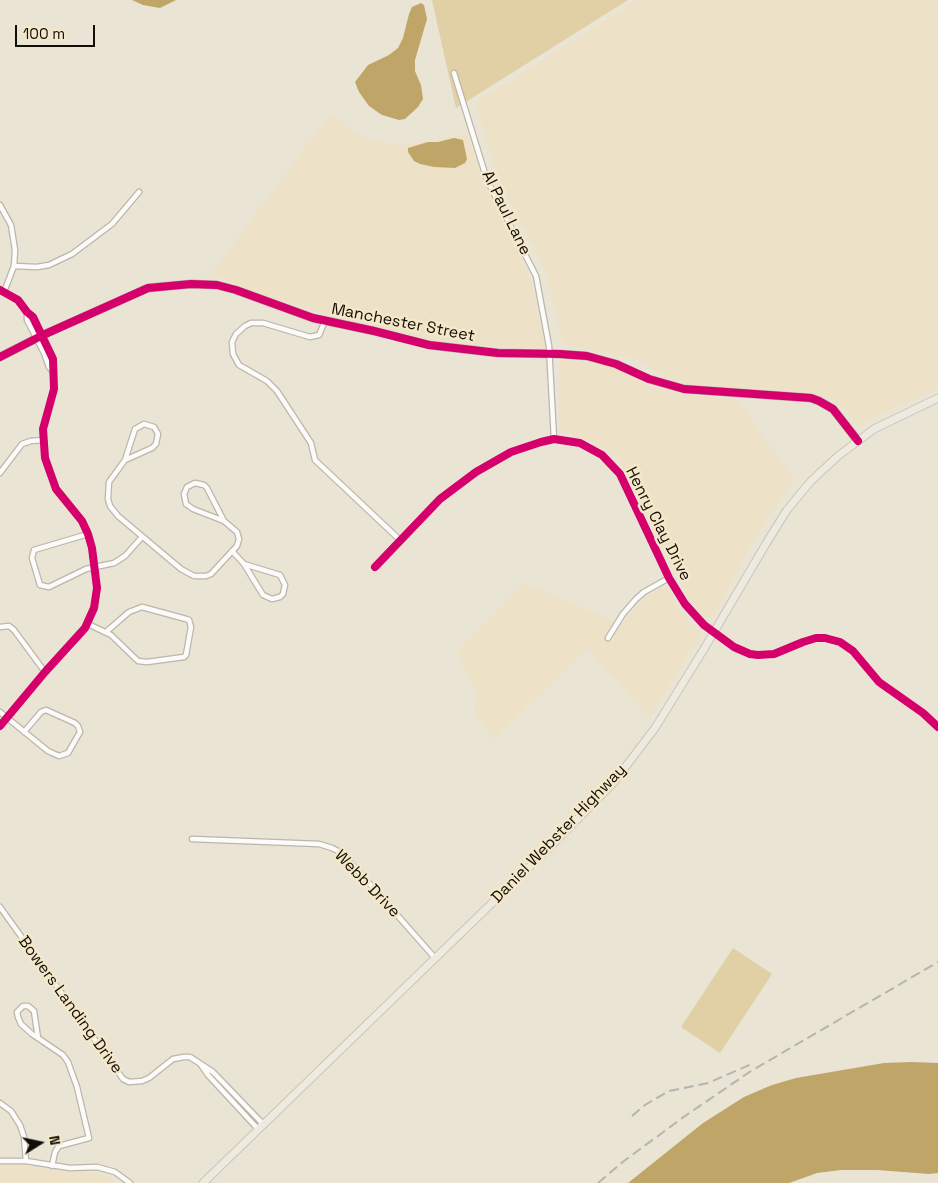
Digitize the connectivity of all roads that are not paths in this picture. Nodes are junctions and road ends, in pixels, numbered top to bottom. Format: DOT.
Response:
graph roads {
  1 [pos="454,73"];
  2 [pos="139,192"];
  3 [pos="0,205"];
  4 [pos="14,266"];
  5 [pos="2,291"];
  6 [pos="27,312"];
  7 [pos="325,321"];
  8 [pos="43,335"];
  9 [pos="36,338"];
  10 [pos="550,354"];
  11 [pos="0,357"];
  12 [pos="53,372"];
  13 [pos="938,398"];
  14 [pos="554,439"];
  15 [pos="43,440"];
  16 [pos="858,441"];
  17 [pos="125,460"];
  18 [pos="0,473"];
  19 [pos="224,521"];
  20 [pos="88,534"];
  21 [pos="142,537"];
  22 [pos="400,540"];
  23 [pos="232,551"];
  24 [pos="244,564"];
  25 [pos="95,567"];
  26 [pos="376,568"];
  27 [pos="669,578"];
  28 [pos="88,624"];
  29 [pos="0,627"];
  30 [pos="106,632"];
  31 [pos="713,632"];
  32 [pos="608,638"];
  33 [pos="45,672"];
  34 [pos="0,712"];
  35 [pos="7,718"];
  36 [pos="0,726"];
  37 [pos="938,727"];
  38 [pos="24,732"];
  39 [pos="192,839"];
  40 [pos="0,907"];
  41 [pos="435,958"];
  42 [pos="38,1038"];
  43 [pos="0,1103"];
  44 [pos="261,1126"];
  45 [pos="26,1160"];
  46 [pos="0,1161"];
  47 [pos="52,1166"];
  48 [pos="130,1183"];
  49 [pos="203,1183"];
  1 -- 10 [label="street, Al Paul Lane"];
  2 -- 4 [label="street"];
  3 -- 4 [label="street"];
  4 -- 5 [label="street"];
  5 -- 6 [label="street"];
  6 -- 8 [label="street"];
  6 -- 9 [label="street"];
  7 -- 8 [label="street, Manchester Street"];
  7 -- 10 [label="street, Manchester Street"];
  7 -- 22 [label="street"];
  8 -- 9 [label="street, Manchester Street"];
  8 -- 12 [label="street"];
  9 -- 11 [label="street, Manchester Street"];
  9 -- 12 [label="street"];
  10 -- 14 [label="street"];
  10 -- 16 [label="street, Manchester Street"];
  12 -- 15 [label="street"];
  13 -- 16 [label="main road, Daniel Webster Highway"];
  14 -- 22 [label="street, Henry Clay Drive"];
  14 -- 27 [label="street, Henry Clay Drive"];
  15 -- 18 [label="street"];
  15 -- 20 [label="street"];
  16 -- 31 [label="main road, Daniel Webster Highway"];
  17 -- 17 [label="street"];
  17 -- 21 [label="street"];
  19 -- 19 [label="street"];
  19 -- 23 [label="street"];
  20 -- 25 [label="street"];
  20 -- 25 [label="street"];
  21 -- 23 [label="street"];
  21 -- 25 [label="street"];
  22 -- 26 [label="street, Henry Clay Drive"];
  23 -- 24 [label="street"];
  24 -- 24 [label="street"];
  25 -- 28 [label="street"];
  27 -- 31 [label="street, Henry Clay Drive"];
  27 -- 32 [label="street"];
  28 -- 30 [label="street"];
  28 -- 33 [label="street"];
  29 -- 33 [label="street"];
  30 -- 30 [label="street"];
  31 -- 37 [label="street, Henry Clay Drive"];
  31 -- 41 [label="main road, Daniel Webster Highway"];
  33 -- 35 [label="street"];
  34 -- 35 [label="street"];
  35 -- 36 [label="street"];
  35 -- 38 [label="street"];
  38 -- 38 [label="street"];
  39 -- 41 [label="street, Webb Drive"];
  40 -- 44 [label="street, Bowers Landing Drive"];
  41 -- 44 [label="main road, Daniel Webster Highway"];
  42 -- 42 [label="street"];
  42 -- 47 [label="street"];
  43 -- 45 [label="street"];
  44 -- 49 [label="main road, Daniel Webster Highway"];
  45 -- 46 [label="street"];
  45 -- 47 [label="street"];
  47 -- 48 [label="street"];
}
